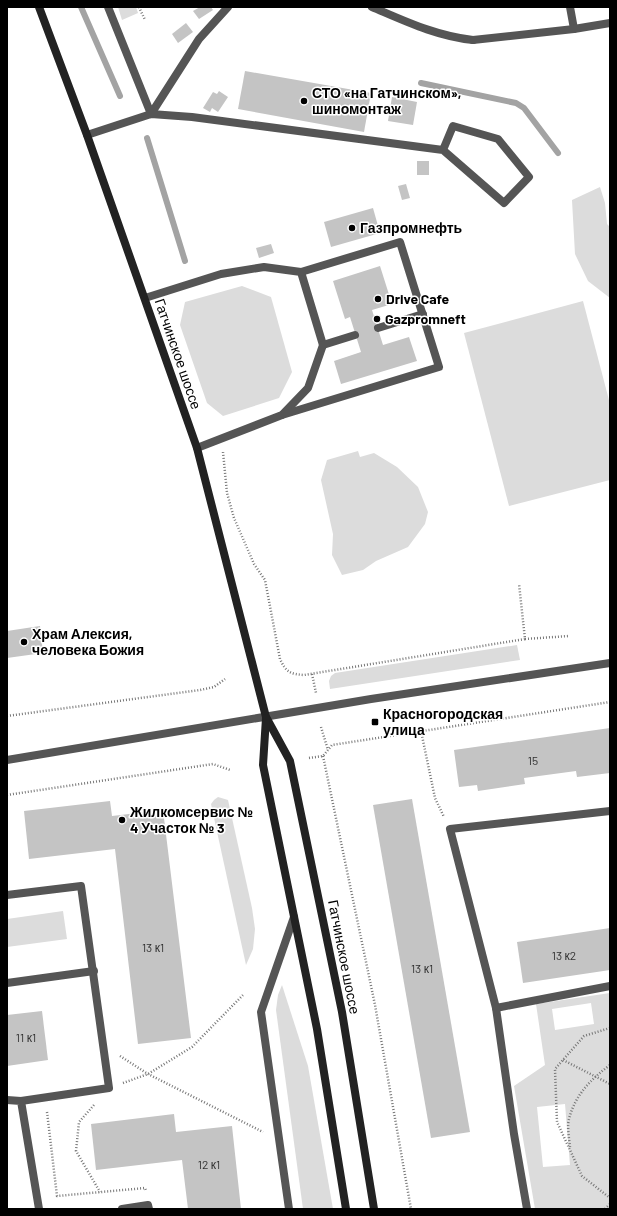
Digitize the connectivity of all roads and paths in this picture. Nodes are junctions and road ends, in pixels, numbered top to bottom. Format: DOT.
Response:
graph roads {
  1 [pos="39,7"];
  2 [pos="108,7"];
  3 [pos="139,7"];
  4 [pos="228,7"];
  5 [pos="372,7"];
  6 [pos="570,7"];
  7 [pos="145,20"];
  8 [pos="610,23"];
  9 [pos="574,29"];
  10 [pos="151,114"];
  11 [pos="87,135"];
  12 [pos="443,150"];
  13 [pos="301,272"];
  14 [pos="145,298"];
  15 [pos="423,314"];
  16 [pos="378,328"];
  17 [pos="355,335"];
  18 [pos="323,345"];
  19 [pos="282,415"];
  20 [pos="221,438"];
  21 [pos="197,448"];
  22 [pos="519,584"];
  23 [pos="570,636"];
  24 [pos="525,639"];
  25 [pos="610,663"];
  26 [pos="312,674"];
  27 [pos="225,680"];
  28 [pos="316,693"];
  29 [pos="610,702"];
  30 [pos="7,716"];
  31 [pos="266,717"];
  32 [pos="321,727"];
  33 [pos="421,731"];
  34 [pos="328,750"];
  35 [pos="323,756"];
  36 [pos="309,758"];
  37 [pos="7,760"];
  38 [pos="230,770"];
  39 [pos="7,795"];
  40 [pos="610,811"];
  41 [pos="450,829"];
  42 [pos="7,895"];
  43 [pos="294,917"];
  44 [pos="94,970"];
  45 [pos="7,983"];
  46 [pos="610,986"];
  47 [pos="244,994"];
  48 [pos="496,1008"];
  49 [pos="610,1028"];
  50 [pos="104,1046"];
  51 [pos="562,1060"];
  52 [pos="610,1065"];
  53 [pos="148,1074"];
  54 [pos="595,1076"];
  55 [pos="610,1084"];
  56 [pos="109,1088"];
  57 [pos="45,1097"];
  58 [pos="7,1100"];
  59 [pos="21,1101"];
  60 [pos="263,1132"];
  61 [pos="570,1149"];
  62 [pos="100,1192"];
  63 [pos="610,1198"];
  64 [pos="610,1204"];
  65 [pos="148,1207"];
  66 [pos="39,1209"];
  67 [pos="122,1209"];
  68 [pos="290,1209"];
  69 [pos="346,1209"];
  70 [pos="374,1209"];
  71 [pos="411,1209"];
  72 [pos="527,1209"];
  73 [pos="605,1209"];
  1 -- 11 [label="main road, Гатчинское шоссе"];
  2 -- 10 [label="street"];
  3 -- 7 [label="path"];
  4 -- 10 [label="street"];
  5 -- 9 [label="street"];
  6 -- 9 [label="street"];
  8 -- 9 [label="street"];
  10 -- 11 [label="street"];
  10 -- 12 [label="street"];
  11 -- 14 [label="main road, Гатчинское шоссе"];
  12 -- 12 [label="street"];
  13 -- 14 [label="street"];
  13 -- 15 [label="street"];
  13 -- 18 [label="street"];
  14 -- 21 [label="main road, Гатчинское шоссе"];
  15 -- 16 [label="street"];
  15 -- 19 [label="street"];
  17 -- 18 [label="street"];
  18 -- 19 [label="street"];
  19 -- 20 [label="street"];
  20 -- 21 [label="street"];
  20 -- 26 [label="path"];
  21 -- 31 [label="main road, Гатчинское шоссе"];
  22 -- 24 [label="path"];
  23 -- 24 [label="path"];
  24 -- 26 [label="path"];
  25 -- 31 [label="street"];
  26 -- 28 [label="path"];
  27 -- 30 [label="path"];
  29 -- 33 [label="path"];
  31 -- 37 [label="street"];
  31 -- 43 [label="main road, Гатчинское шоссе"];
  31 -- 70 [label="main road, Гатчинское шоссе"];
  32 -- 34 [label="path"];
  33 -- 34 [label="path"];
  33 -- 41 [label="path"];
  34 -- 35 [label="path"];
  35 -- 36 [label="path"];
  35 -- 71 [label="path"];
  38 -- 39 [label="path"];
  40 -- 41 [label="street"];
  41 -- 48 [label="street"];
  42 -- 44 [label="street"];
  43 -- 68 [label="street"];
  43 -- 69 [label="main road, Гатчинское шоссе"];
  44 -- 45 [label="street"];
  44 -- 50 [label="street"];
  46 -- 48 [label="street"];
  47 -- 53 [label="path"];
  48 -- 72 [label="street"];
  49 -- 51 [label="path"];
  50 -- 53 [label="path"];
  50 -- 56 [label="street"];
  51 -- 54 [label="path"];
  51 -- 61 [label="path"];
  52 -- 54 [label="path"];
  53 -- 56 [label="path"];
  53 -- 60 [label="path"];
  54 -- 55 [label="path"];
  54 -- 61 [label="path"];
  56 -- 57 [label="street"];
  56 -- 62 [label="path"];
  57 -- 59 [label="street"];
  57 -- 62 [label="path"];
  58 -- 59 [label="street"];
  59 -- 66 [label="street"];
  61 -- 63 [label="path"];
  62 -- 65 [label="path"];
  64 -- 73 [label="path"];
  65 -- 67 [label="street"];
}
